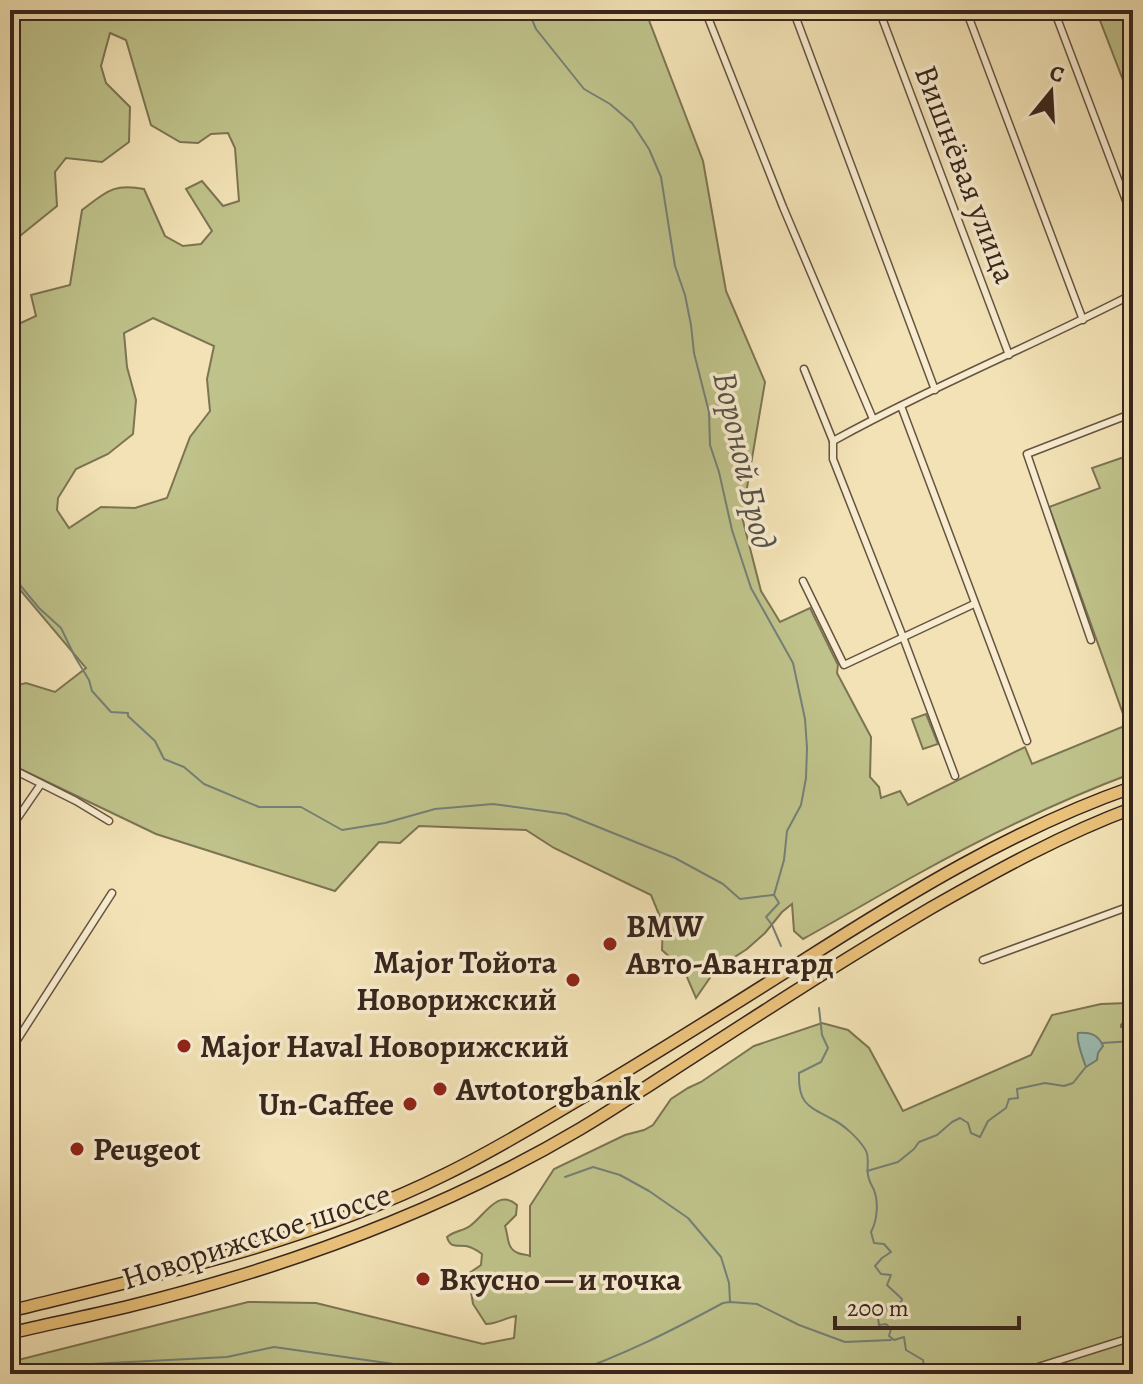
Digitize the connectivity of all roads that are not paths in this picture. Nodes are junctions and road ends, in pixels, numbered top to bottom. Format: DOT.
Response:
graph roads {
  1 [pos="705,10"];
  2 [pos="793,10"];
  3 [pos="879,10"];
  4 [pos="966,10"];
  5 [pos="1054,10"];
  6 [pos="1133,219"];
  7 [pos="1133,294"];
  8 [pos="1083,320"];
  9 [pos="1009,355"];
  10 [pos="804,369"];
  11 [pos="935,390"];
  12 [pos="901,406"];
  13 [pos="1133,413"];
  14 [pos="873,419"];
  15 [pos="833,441"];
  16 [pos="803,581"];
  17 [pos="974,604"];
  18 [pos="903,637"];
  19 [pos="1091,640"];
  20 [pos="1027,741"];
  21 [pos="10,768"];
  22 [pos="955,776"];
  23 [pos="41,784"];
  24 [pos="1133,787"];
  25 [pos="1133,808"];
  26 [pos="109,821"];
  27 [pos="10,829"];
  28 [pos="112,893"];
  29 [pos="1133,905"];
  30 [pos="983,960"];
  31 [pos="10,1051"];
  32 [pos="10,1311"];
  33 [pos="10,1333"];
  34 [pos="1133,1337"];
  35 [pos="1038,1367"];
  1 -- 14 [label="street"];
  2 -- 11 [label="street"];
  3 -- 9 [label="street, Вишнёвая улица"];
  4 -- 8 [label="street"];
  5 -- 6 [label="street"];
  7 -- 8 [label="street"];
  8 -- 9 [label="street"];
  9 -- 11 [label="street"];
  10 -- 15 [label="street"];
  11 -- 12 [label="street"];
  12 -- 14 [label="street"];
  12 -- 17 [label="street"];
  13 -- 19 [label="street"];
  14 -- 15 [label="street"];
  15 -- 18 [label="street"];
  16 -- 18 [label="street"];
  17 -- 18 [label="street"];
  17 -- 20 [label="street"];
  18 -- 22 [label="street"];
  21 -- 23 [label="street"];
  23 -- 26 [label="street"];
  23 -- 27 [label="street"];
  24 -- 32 [label="highway, Новорижское шоссе"];
  25 -- 33 [label="highway, Новорижское шоссе"];
  28 -- 31 [label="street"];
  29 -- 30 [label="street"];
  34 -- 35 [label="street"];
}
